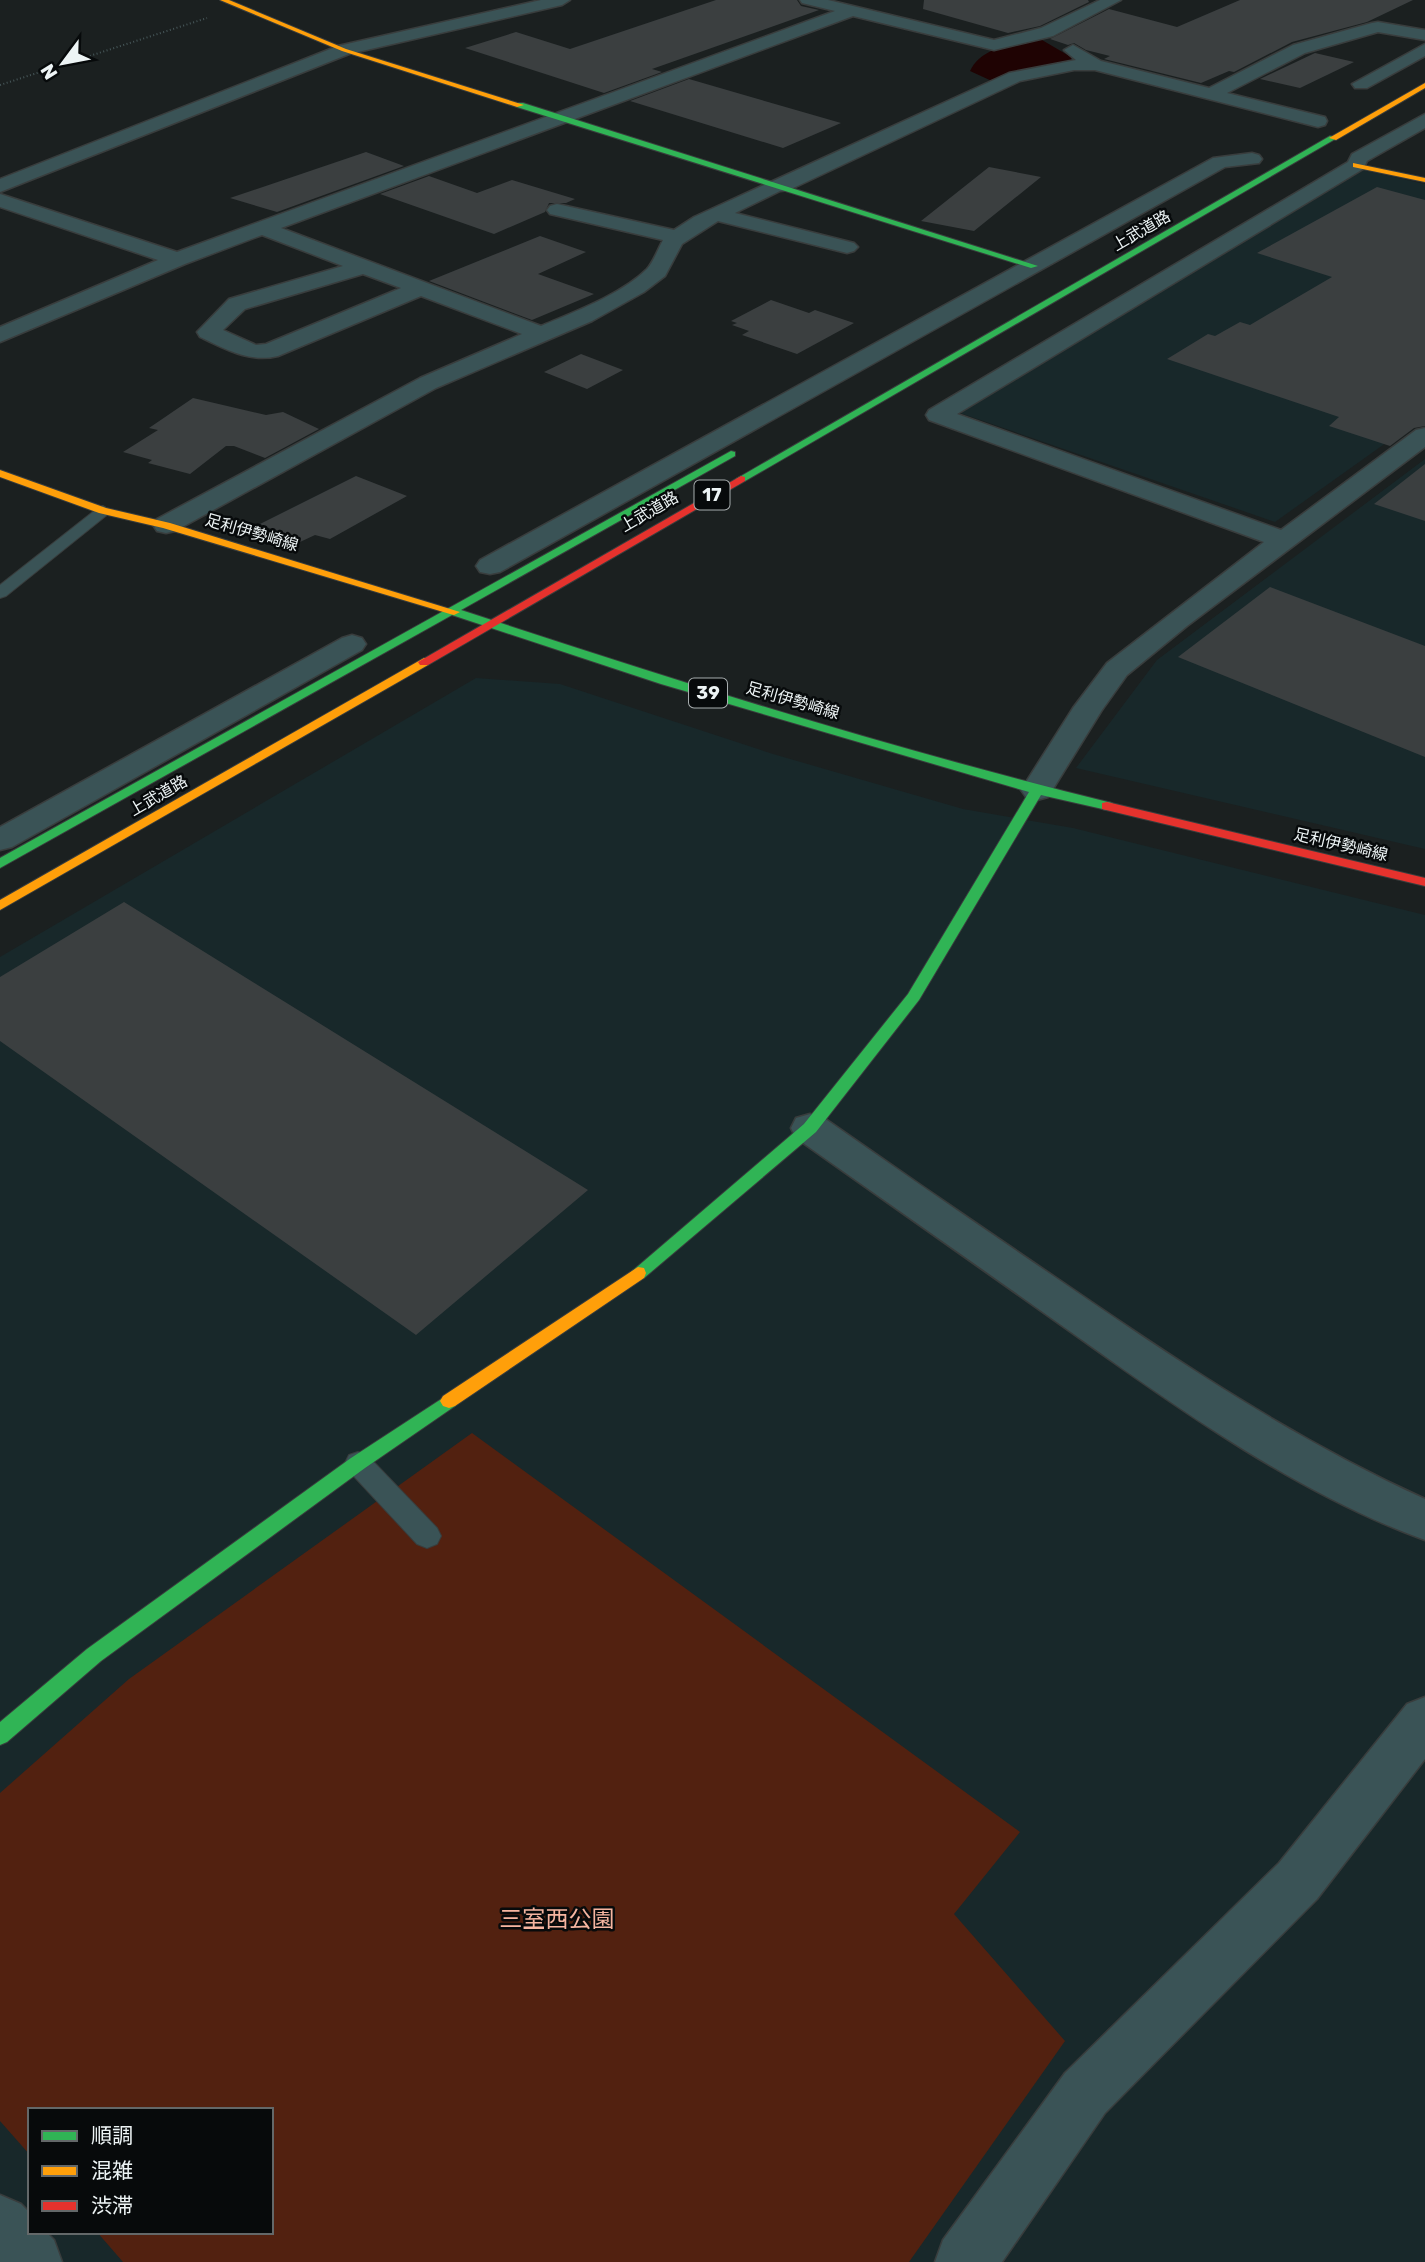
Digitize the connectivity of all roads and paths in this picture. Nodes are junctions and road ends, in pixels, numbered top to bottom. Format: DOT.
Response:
graph roads {
  1 [pos="223,0"];
  2 [pos="562,0"];
  3 [pos="807,0"];
  4 [pos="1112,0"];
  5 [pos="241,7"];
  6 [pos="851,11"];
  7 [pos="1046,32"];
  8 [pos="1425,35"];
  9 [pos="1425,49"];
  10 [pos="344,50"];
  11 [pos="979,54"];
  12 [pos="1003,61"];
  13 [pos="1425,64"];
  14 [pos="1095,65"];
  15 [pos="0,85"];
  16 [pos="1425,85"];
  17 [pos="1381,89"];
  18 [pos="1211,94"];
  19 [pos="1360,100"];
  20 [pos="561,118"];
  21 [pos="1323,119"];
  22 [pos="1425,120"];
  23 [pos="1296,134"];
  24 [pos="1257,156"];
  25 [pos="19,162"];
  26 [pos="1356,165"];
  27 [pos="39,170"];
  28 [pos="1425,180"];
  29 [pos="780,185"];
  30 [pos="0,186"];
  31 [pos="0,200"];
  32 [pos="556,210"];
  33 [pos="716,214"];
  34 [pos="260,227"];
  35 [pos="677,237"];
  36 [pos="847,247"];
  37 [pos="177,258"];
  38 [pos="1034,266"];
  39 [pos="363,267"];
  40 [pos="419,289"];
  41 [pos="541,334"];
  42 [pos="0,335"];
  43 [pos="915,349"];
  44 [pos="1425,436"];
  45 [pos="747,445"];
  46 [pos="0,473"];
  47 [pos="652,487"];
  48 [pos="103,511"];
  49 [pos="166,525"];
  50 [pos="1284,540"];
  51 [pos="490,566"];
  52 [pos="0,593"];
  53 [pos="451,612"];
  54 [pos="489,623"];
  55 [pos="352,644"];
  56 [pos="182,762"];
  57 [pos="123,772"];
  58 [pos="1037,790"];
  59 [pos="0,840"];
  60 [pos="0,864"];
  61 [pos="1425,882"];
  62 [pos="0,906"];
  63 [pos="810,1128"];
  64 [pos="358,1463"];
  65 [pos="1425,1520"];
  66 [pos="427,1536"];
  67 [pos="1425,1720"];
  68 [pos="0,1735"];
  69 [pos="0,2225"];
  70 [pos="32,2262"];
  71 [pos="965,2262"];
  1 -- 5 [label="main road"];
  2 -- 10 [label="street"];
  3 -- 6 [label="street"];
  4 -- 7 [label="street"];
  5 -- 10 [label="main road"];
  5 -- 15 [label="path"];
  6 -- 7 [label="street"];
  6 -- 20 [label="street"];
  7 -- 14 [label="street"];
  8 -- 18 [label="street"];
  9 -- 17 [label="street"];
  10 -- 20 [label="main road"];
  10 -- 27 [label="street"];
  11 -- 12 [label="street"];
  13 -- 17 [label="main road"];
  14 -- 18 [label="street"];
  14 -- 29 [label="street"];
  16 -- 54 [label="main road, 上武道路 / 17"];
  17 -- 19 [label="main road"];
  18 -- 21 [label="street"];
  20 -- 29 [label="main road"];
  20 -- 34 [label="street"];
  21 -- 23 [label="main road"];
  22 -- 26 [label="street"];
  24 -- 38 [label="street"];
  24 -- 43 [label="main road, 上武道路"];
  25 -- 27 [label="street"];
  26 -- 28 [label="main road"];
  26 -- 50 [label="street"];
  27 -- 30 [label="street"];
  29 -- 33 [label="street"];
  29 -- 38 [label="main road"];
  31 -- 37 [label="street"];
  32 -- 35 [label="street"];
  33 -- 35 [label="street"];
  33 -- 36 [label="street"];
  34 -- 37 [label="street"];
  34 -- 39 [label="street"];
  35 -- 41 [label="street"];
  37 -- 42 [label="street"];
  38 -- 47 [label="street"];
  39 -- 40 [label="street"];
  39 -- 40 [label="street"];
  40 -- 41 [label="street"];
  41 -- 49 [label="street"];
  44 -- 50 [label="street"];
  45 -- 47 [label="main road, 上武道路 / 17"];
  46 -- 48 [label="main road, 足利伊勢崎線 / 39"];
  47 -- 51 [label="street"];
  47 -- 53 [label="main road, 上武道路 / 17"];
  48 -- 49 [label="main road, 足利伊勢崎線 / 39"];
  48 -- 52 [label="lane"];
  49 -- 53 [label="main road, 足利伊勢崎線 / 39"];
  50 -- 58 [label="street"];
  53 -- 54 [label="main road, 足利伊勢崎線 / 39"];
  53 -- 56 [label="main road, 上武道路 / 17"];
  54 -- 58 [label="main road, 足利伊勢崎線 / 39"];
  54 -- 62 [label="main road, 上武道路 / 17"];
  55 -- 57 [label="street"];
  56 -- 57 [label="street"];
  56 -- 60 [label="main road, 上武道路 / 17"];
  57 -- 59 [label="street"];
  58 -- 61 [label="main road, 足利伊勢崎線 / 39"];
  58 -- 63 [label="main road"];
  63 -- 64 [label="main road"];
  63 -- 65 [label="street"];
  64 -- 66 [label="lane"];
  64 -- 68 [label="main road"];
  67 -- 71 [label="street"];
  69 -- 70 [label="street"];
}
